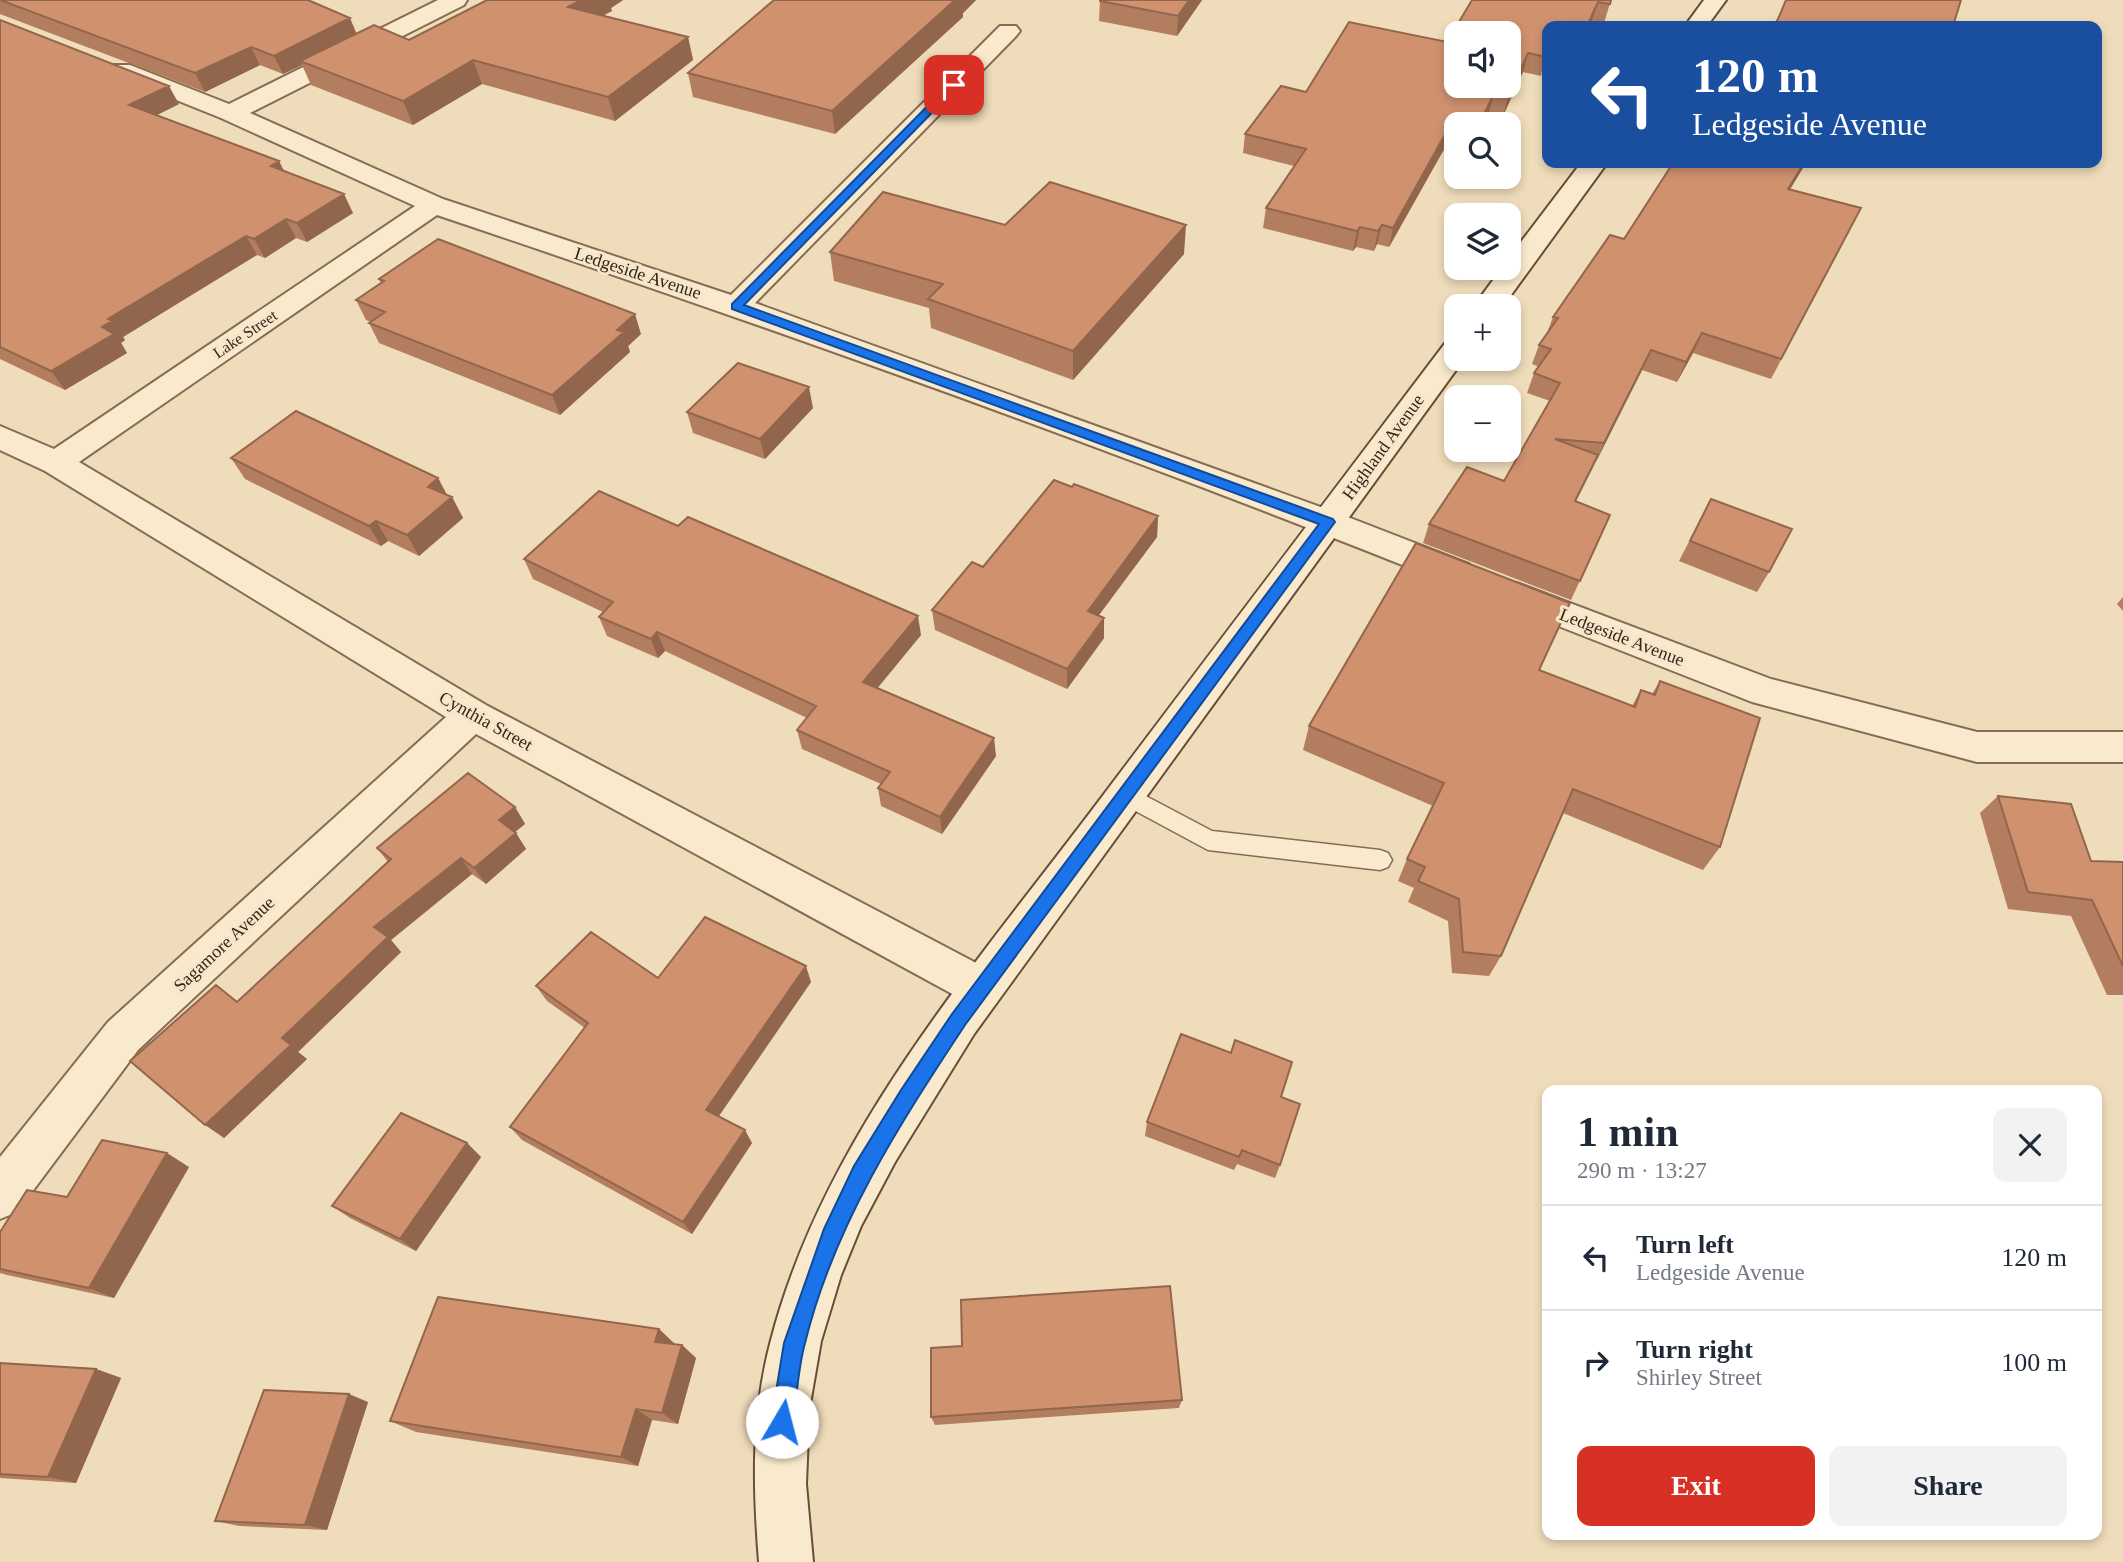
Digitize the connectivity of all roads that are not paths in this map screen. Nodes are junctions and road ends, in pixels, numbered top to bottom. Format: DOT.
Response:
graph roads {
  1 [pos="456,0"];
  2 [pos="1715,0"];
  3 [pos="1700,21"];
  4 [pos="1008,30"];
  5 [pos="90,58"];
  6 [pos="230,113"];
  7 [pos="1590,168"];
  8 [pos="434,205"];
  9 [pos="1497,294"];
  10 [pos="736,306"];
  11 [pos="1444,365"];
  12 [pos="0,437"];
  13 [pos="56,463"];
  14 [pos="1328,522"];
  15 [pos="473,715"];
  16 [pos="2123,747"];
  17 [pos="1125,794"];
  18 [pos="1380,860"];
  19 [pos="982,988"];
  20 [pos="0,1195"];
  21 [pos="786,1562"];
  1 -- 6 [label="street"];
  2 -- 3 [label="street"];
  4 -- 10 [label="street"];
  5 -- 6 [label="street, Ledgeside Avenue"];
  6 -- 8 [label="street, Ledgeside Avenue"];
  7 -- 9 [label="street"];
  8 -- 10 [label="street, Ledgeside Avenue"];
  8 -- 13 [label="street, Lake Street"];
  10 -- 14 [label="street, Ledgeside Avenue"];
  11 -- 14 [label="street, Highland Avenue"];
  12 -- 13 [label="street, Cynthia Street"];
  13 -- 15 [label="street, Cynthia Street"];
  14 -- 16 [label="street, Ledgeside Avenue"];
  14 -- 17 [label="street, Highland Avenue"];
  15 -- 19 [label="street, Cynthia Street"];
  15 -- 20 [label="street, Sagamore Avenue"];
  17 -- 18 [label="lane"];
  17 -- 19 [label="street, Highland Avenue"];
  19 -- 21 [label="street, Highland Avenue"];
}
